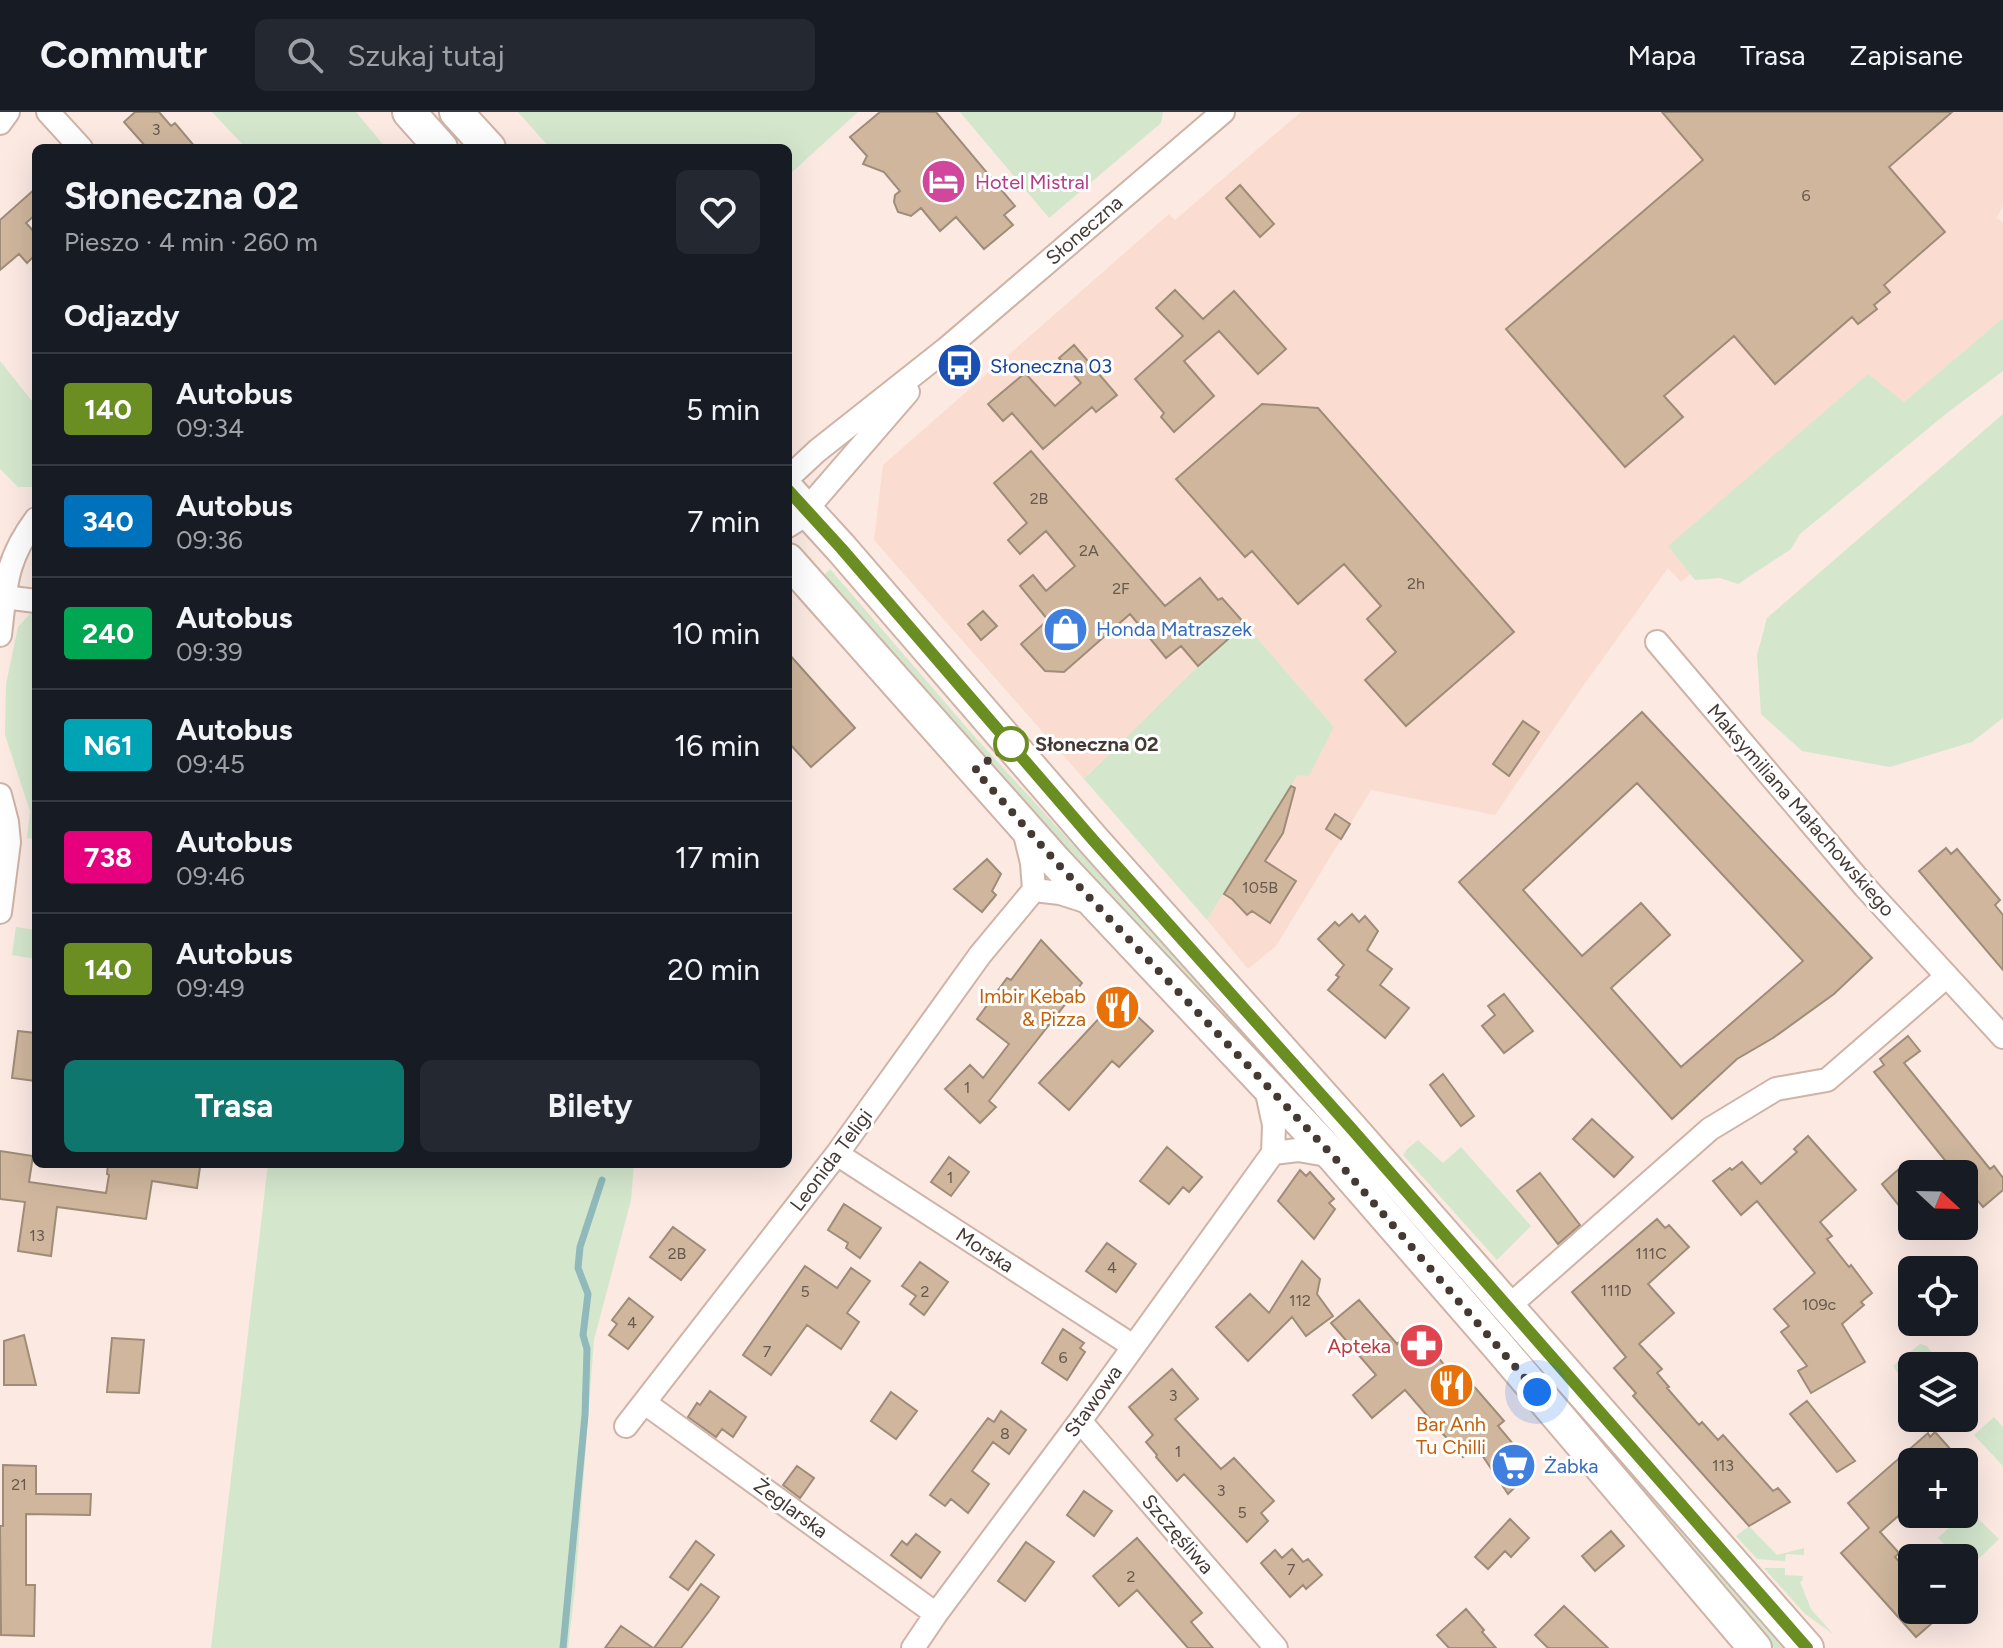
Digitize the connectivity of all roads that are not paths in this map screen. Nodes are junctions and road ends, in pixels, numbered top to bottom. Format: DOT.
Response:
graph roads {
  1 [pos="8,112"];
  2 [pos="48,112"];
  3 [pos="409,112"];
  4 [pos="456,112"];
  5 [pos="1223,112"];
  6 [pos="0,123"];
  7 [pos="77,144"];
  8 [pos="437,144"];
  9 [pos="485,144"];
  10 [pos="946,349"];
  11 [pos="792,474"];
  12 [pos="794,509"];
  13 [pos="32,525"];
  14 [pos="792,564"];
  15 [pos="4,597"];
  16 [pos="32,600"];
  17 [pos="0,635"];
  18 [pos="1657,642"];
  19 [pos="0,795"];
  20 [pos="1022,823"];
  21 [pos="4,848"];
  22 [pos="1034,890"];
  23 [pos="1096,904"];
  24 [pos="0,912"];
  25 [pos="1947,976"];
  26 [pos="2003,1037"];
  27 [pos="1265,1083"];
  28 [pos="1273,1153"];
  29 [pos="837,1154"];
  30 [pos="1333,1156"];
  31 [pos="1508,1307"];
  32 [pos="1133,1346"];
  33 [pos="645,1403"];
  34 [pos="1080,1421"];
  35 [pos="626,1426"];
  36 [pos="936,1614"];
  37 [pos="913,1648"];
  38 [pos="1276,1648"];
  39 [pos="1755,1648"];
  40 [pos="1807,1648"];
  1 -- 6 [label="street"];
  2 -- 7 [label="street"];
  3 -- 8 [label="main road"];
  4 -- 9 [label="main road"];
  5 -- 10 [label="street, Słoneczna"];
  10 -- 11 [label="street, Słoneczna"];
  10 -- 12 [label="street, Słoneczna"];
  12 -- 31 [label="main road"];
  13 -- 15 [label="street"];
  14 -- 20 [label="main road"];
  15 -- 16 [label="street"];
  15 -- 17 [label="street"];
  18 -- 25 [label="street, Maksymiliana Małachowskiego"];
  19 -- 21 [label="street"];
  20 -- 22 [label="street"];
  20 -- 23 [label="main road"];
  21 -- 24 [label="street"];
  22 -- 23 [label="street"];
  22 -- 29 [label="street, Leonida Teligi"];
  23 -- 27 [label="main road"];
  25 -- 26 [label="street, Maksymiliana Małachowskiego"];
  25 -- 31 [label="street"];
  27 -- 28 [label="street"];
  27 -- 30 [label="main road"];
  28 -- 30 [label="street"];
  28 -- 32 [label="street, Stawowa"];
  29 -- 32 [label="street, Morska"];
  29 -- 33 [label="street, Leonida Teligi"];
  30 -- 39 [label="main road"];
  31 -- 40 [label="main road"];
  32 -- 34 [label="street, Stawowa"];
  33 -- 35 [label="street, Leonida Teligi"];
  33 -- 36 [label="street, Żeglarska"];
  34 -- 36 [label="street, Stawowa"];
  34 -- 38 [label="street, Szczęśliwa"];
  36 -- 37 [label="street, Stawowa"];
}
